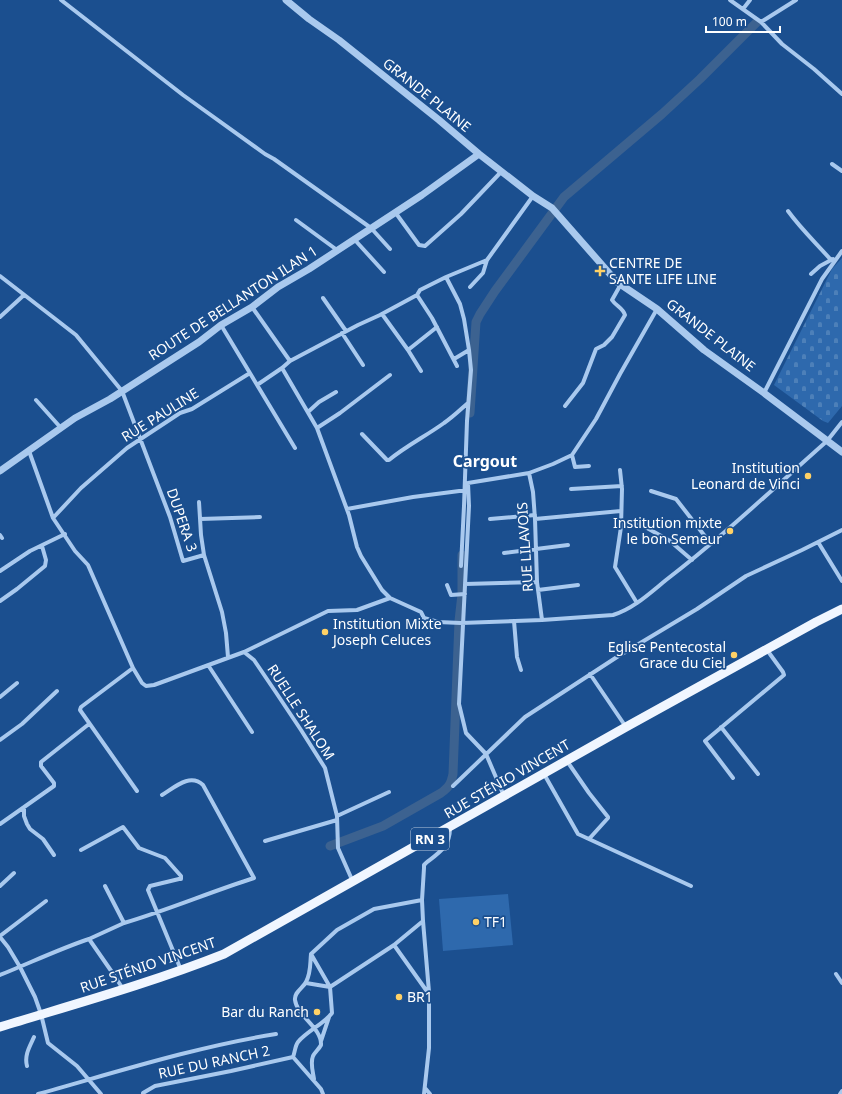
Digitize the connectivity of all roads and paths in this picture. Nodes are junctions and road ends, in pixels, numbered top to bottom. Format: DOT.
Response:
graph roads {
  1 [pos="61,0"];
  2 [pos="286,0"];
  3 [pos="730,0"];
  4 [pos="750,0"];
  5 [pos="796,0"];
  6 [pos="743,8"];
  7 [pos="761,22"];
  8 [pos="842,94"];
  9 [pos="479,154"];
  10 [pos="832,164"];
  11 [pos="842,171"];
  12 [pos="501,172"];
  13 [pos="533,196"];
  14 [pos="788,211"];
  15 [pos="395,212"];
  16 [pos="296,220"];
  17 [pos="371,228"];
  18 [pos="353,239"];
  19 [pos="390,249"];
  20 [pos="337,250"];
  21 [pos="841,252"];
  22 [pos="487,260"];
  23 [pos="831,260"];
  24 [pos="384,272"];
  25 [pos="811,274"];
  26 [pos="0,276"];
  27 [pos="446,277"];
  28 [pos="621,284"];
  29 [pos="470,287"];
  30 [pos="24,295"];
  31 [pos="417,295"];
  32 [pos="323,298"];
  33 [pos="252,306"];
  34 [pos="658,309"];
  35 [pos="382,314"];
  36 [pos="0,317"];
  37 [pos="221,325"];
  38 [pos="437,327"];
  39 [pos="344,332"];
  40 [pos="408,350"];
  41 [pos="469,350"];
  42 [pos="454,359"];
  43 [pos="290,361"];
  44 [pos="363,365"];
  45 [pos="457,366"];
  46 [pos="282,368"];
  47 [pos="421,372"];
  48 [pos="250,373"];
  49 [pos="390,375"];
  50 [pos="257,385"];
  51 [pos="122,391"];
  52 [pos="336,392"];
  53 [pos="764,393"];
  54 [pos="36,400"];
  55 [pos="468,403"];
  56 [pos="565,406"];
  57 [pos="308,412"];
  58 [pos="842,422"];
  59 [pos="61,428"];
  60 [pos="317,428"];
  61 [pos="362,434"];
  62 [pos="141,438"];
  63 [pos="827,441"];
  64 [pos="295,448"];
  65 [pos="29,452"];
  66 [pos="842,452"];
  67 [pos="572,455"];
  68 [pos="589,466"];
  69 [pos="620,470"];
  70 [pos="0,472"];
  71 [pos="530,473"];
  72 [pos="622,486"];
  73 [pos="571,489"];
  74 [pos="467,490"];
  75 [pos="651,491"];
  76 [pos="199,502"];
  77 [pos="467,506"];
  78 [pos="347,509"];
  79 [pos="621,511"];
  80 [pos="260,517"];
  81 [pos="535,517"];
  82 [pos="53,518"];
  83 [pos="200,519"];
  84 [pos="490,520"];
  85 [pos="621,526"];
  86 [pos="842,530"];
  87 [pos="65,534"];
  88 [pos="818,542"];
  89 [pos="711,544"];
  90 [pos="568,545"];
  91 [pos="42,546"];
  92 [pos="536,549"];
  93 [pos="504,553"];
  94 [pos="204,555"];
  95 [pos="692,560"];
  96 [pos="461,566"];
  97 [pos="0,571"];
  98 [pos="842,581"];
  99 [pos="537,582"];
  100 [pos="465,584"];
  101 [pos="447,585"];
  102 [pos="578,585"];
  103 [pos="538,590"];
  104 [pos="463,594"];
  105 [pos="390,598"];
  106 [pos="0,601"];
  107 [pos="637,602"];
  108 [pos="842,609"];
  109 [pos="542,620"];
  110 [pos="514,621"];
  111 [pos="461,623"];
  112 [pos="767,649"];
  113 [pos="244,652"];
  114 [pos="228,657"];
  115 [pos="208,665"];
  116 [pos="133,668"];
  117 [pos="521,670"];
  118 [pos="590,674"];
  119 [pos="17,683"];
  120 [pos="57,691"];
  121 [pos="0,697"];
  122 [pos="89,724"];
  123 [pos="626,727"];
  124 [pos="721,727"];
  125 [pos="252,732"];
  126 [pos="0,740"];
  127 [pos="486,754"];
  128 [pos="567,762"];
  129 [pos="544,774"];
  130 [pos="758,774"];
  131 [pos="733,778"];
  132 [pos="454,786"];
  133 [pos="137,791"];
  134 [pos="389,792"];
  135 [pos="162,795"];
  136 [pos="504,796"];
  137 [pos="24,807"];
  138 [pos="337,818"];
  139 [pos="0,824"];
  140 [pos="450,827"];
  141 [pos="589,839"];
  142 [pos="265,841"];
  143 [pos="81,850"];
  144 [pos="54,855"];
  145 [pos="14,874"];
  146 [pos="353,882"];
  147 [pos="0,886"];
  148 [pos="105,886"];
  149 [pos="691,886"];
  150 [pos="422,900"];
  151 [pos="46,901"];
  152 [pos="158,913"];
  153 [pos="422,921"];
  154 [pos="124,923"];
  155 [pos="0,937"];
  156 [pos="89,938"];
  157 [pos="394,944"];
  158 [pos="311,954"];
  159 [pos="20,967"];
  160 [pos="181,970"];
  161 [pos="836,974"];
  162 [pos="0,975"];
  163 [pos="306,983"];
  164 [pos="842,983"];
  165 [pos="330,987"];
  166 [pos="122,990"];
  167 [pos="429,992"];
  168 [pos="41,1014"];
  169 [pos="329,1016"];
  170 [pos="0,1027"];
  171 [pos="313,1028"];
  172 [pos="276,1034"];
  173 [pos="34,1037"];
  174 [pos="321,1041"];
  175 [pos="293,1057"];
  176 [pos="27,1066"];
  177 [pos="90,1080"];
  178 [pos="314,1081"];
  179 [pos="425,1088"];
  180 [pos="842,1091"];
  181 [pos="38,1094"];
  182 [pos="101,1094"];
  183 [pos="143,1094"];
  184 [pos="324,1094"];
  185 [pos="424,1094"];
  186 [pos="430,1094"];
  187 [pos="840,1094"];
  1 -- 17 [label="street"];
  2 -- 9 [label="street, GRANDE PLAINE"];
  3 -- 6 [label="street"];
  4 -- 6 [label="street"];
  5 -- 7 [label="street"];
  6 -- 7 [label="street"];
  7 -- 8 [label="street"];
  9 -- 12 [label="street, GRANDE PLAINE"];
  9 -- 15 [label="street, ROUTE DE BELLANTON ILAN 1"];
  10 -- 11 [label="street"];
  12 -- 13 [label="street, GRANDE PLAINE"];
  12 -- 15 [label="street"];
  13 -- 22 [label="street"];
  13 -- 28 [label="street, GRANDE PLAINE"];
  14 -- 23 [label="street"];
  15 -- 17 [label="street, ROUTE DE BELLANTON ILAN 1"];
  16 -- 20 [label="street"];
  17 -- 18 [label="street, ROUTE DE BELLANTON ILAN 1"];
  17 -- 19 [label="street"];
  18 -- 20 [label="street, ROUTE DE BELLANTON ILAN 1"];
  18 -- 24 [label="street"];
  20 -- 33 [label="street, ROUTE DE BELLANTON ILAN 1"];
  21 -- 23 [label="street"];
  21 -- 53 [label="street"];
  22 -- 27 [label="street"];
  22 -- 29 [label="street"];
  23 -- 25 [label="street"];
  26 -- 30 [label="street, DUPERA 3"];
  27 -- 31 [label="street"];
  27 -- 41 [label="street"];
  28 -- 34 [label="street, GRANDE PLAINE"];
  28 -- 56 [label="street"];
  30 -- 36 [label="street"];
  30 -- 51 [label="street, DUPERA 3"];
  31 -- 35 [label="street"];
  31 -- 38 [label="street"];
  32 -- 39 [label="street"];
  33 -- 37 [label="street, ROUTE DE BELLANTON ILAN 1"];
  33 -- 43 [label="street"];
  34 -- 53 [label="street, GRANDE PLAINE"];
  34 -- 67 [label="street"];
  35 -- 39 [label="street"];
  35 -- 40 [label="street"];
  37 -- 48 [label="street"];
  37 -- 51 [label="street, ROUTE DE BELLANTON ILAN 1"];
  38 -- 40 [label="street"];
  38 -- 42 [label="street"];
  39 -- 43 [label="street"];
  39 -- 44 [label="street"];
  40 -- 47 [label="street"];
  41 -- 42 [label="street"];
  41 -- 55 [label="street"];
  42 -- 45 [label="street"];
  43 -- 46 [label="street"];
  46 -- 50 [label="street"];
  46 -- 57 [label="street"];
  48 -- 50 [label="street"];
  48 -- 62 [label="street, RUE PAULINE"];
  49 -- 60 [label="street"];
  50 -- 64 [label="street"];
  51 -- 59 [label="street, ROUTE DE BELLANTON ILAN 1"];
  51 -- 62 [label="street, DUPERA 3"];
  52 -- 57 [label="street"];
  53 -- 63 [label="street, GRANDE PLAINE"];
  54 -- 59 [label="street"];
  55 -- 61 [label="street"];
  55 -- 74 [label="street"];
  57 -- 60 [label="street"];
  58 -- 63 [label="street"];
  59 -- 65 [label="street, ROUTE DE BELLANTON ILAN 1"];
  60 -- 78 [label="street"];
  62 -- 82 [label="street, RUE PAULINE"];
  62 -- 94 [label="street, DUPERA 3"];
  63 -- 66 [label="street, GRANDE PLAINE"];
  63 -- 89 [label="street"];
  65 -- 70 [label="street, ROUTE DE BELLANTON ILAN 1"];
  65 -- 82 [label="street"];
  67 -- 68 [label="street"];
  67 -- 71 [label="street"];
  69 -- 72 [label="street"];
  71 -- 74 [label="street"];
  71 -- 81 [label="street, RUE LILAVOIS"];
  72 -- 73 [label="street"];
  72 -- 79 [label="street"];
  74 -- 77 [label="street"];
  74 -- 78 [label="street"];
  75 -- 89 [label="street"];
  76 -- 83 [label="street"];
  77 -- 96 [label="street"];
  77 -- 100 [label="street"];
  78 -- 105 [label="street"];
  79 -- 81 [label="street"];
  79 -- 85 [label="street"];
  80 -- 83 [label="street"];
  81 -- 84 [label="street"];
  81 -- 92 [label="street, RUE LILAVOIS"];
  82 -- 87 [label="street"];
  83 -- 94 [label="street"];
  85 -- 95 [label="street"];
  85 -- 107 [label="street"];
  86 -- 88 [label="street"];
  87 -- 91 [label="street"];
  87 -- 116 [label="street"];
  88 -- 98 [label="street"];
  88 -- 118 [label="street"];
  89 -- 95 [label="street"];
  90 -- 92 [label="street"];
  91 -- 97 [label="street"];
  91 -- 106 [label="street"];
  92 -- 93 [label="street"];
  92 -- 99 [label="street, RUE LILAVOIS"];
  94 -- 114 [label="street, DUPERA 3"];
  95 -- 107 [label="street"];
  99 -- 100 [label="street"];
  99 -- 103 [label="street, RUE LILAVOIS"];
  100 -- 104 [label="street"];
  101 -- 104 [label="street"];
  102 -- 103 [label="street"];
  103 -- 109 [label="street, RUE LILAVOIS"];
  104 -- 111 [label="street"];
  105 -- 111 [label="street"];
  105 -- 113 [label="street"];
  107 -- 109 [label="street"];
  108 -- 112 [label="main road, RUE STÉNIO VINCENT / RN 3"];
  109 -- 110 [label="street"];
  110 -- 111 [label="street"];
  110 -- 117 [label="street"];
  111 -- 127 [label="street"];
  112 -- 123 [label="main road, RUE STÉNIO VINCENT / RN 3"];
  112 -- 124 [label="street"];
  113 -- 114 [label="street"];
  113 -- 138 [label="street, RUELLE SHALOM"];
  114 -- 115 [label="street"];
  115 -- 116 [label="street"];
  115 -- 125 [label="street"];
  116 -- 122 [label="street"];
  118 -- 123 [label="street"];
  118 -- 127 [label="street"];
  119 -- 121 [label="street"];
  120 -- 126 [label="street"];
  122 -- 133 [label="street"];
  122 -- 137 [label="street"];
  123 -- 128 [label="main road, RUE STÉNIO VINCENT / RN 3"];
  124 -- 130 [label="street"];
  124 -- 131 [label="street"];
  127 -- 132 [label="street"];
  127 -- 136 [label="street"];
  128 -- 129 [label="main road, RUE STÉNIO VINCENT / RN 3"];
  128 -- 141 [label="street"];
  129 -- 136 [label="main road, RUE STÉNIO VINCENT / RN 3"];
  129 -- 141 [label="street"];
  134 -- 138 [label="street"];
  135 -- 152 [label="street"];
  136 -- 140 [label="main road, RUE STÉNIO VINCENT / RN 3"];
  137 -- 139 [label="street"];
  137 -- 144 [label="street"];
  138 -- 142 [label="street"];
  138 -- 146 [label="street, RUELLE SHALOM"];
  140 -- 146 [label="main road, RUE STÉNIO VINCENT / RN 3"];
  140 -- 150 [label="street"];
  141 -- 149 [label="street"];
  143 -- 152 [label="street"];
  145 -- 147 [label="street"];
  146 -- 160 [label="main road, RUE STÉNIO VINCENT / RN 3"];
  148 -- 154 [label="street"];
  150 -- 153 [label="street"];
  150 -- 158 [label="street"];
  151 -- 155 [label="street"];
  152 -- 154 [label="street"];
  152 -- 160 [label="street"];
  153 -- 157 [label="street"];
  153 -- 167 [label="street"];
  154 -- 156 [label="street"];
  155 -- 159 [label="street"];
  156 -- 159 [label="street"];
  156 -- 166 [label="street"];
  157 -- 165 [label="street"];
  157 -- 167 [label="street"];
  158 -- 163 [label="street"];
  158 -- 165 [label="street"];
  159 -- 162 [label="street"];
  159 -- 168 [label="street"];
  160 -- 166 [label="main road, RUE STÉNIO VINCENT / RN 3"];
  161 -- 164 [label="street"];
  163 -- 165 [label="street"];
  163 -- 171 [label="street"];
  165 -- 169 [label="street"];
  166 -- 168 [label="main road, RUE STÉNIO VINCENT / RN 3"];
  167 -- 179 [label="street"];
  168 -- 170 [label="main road, RUE STÉNIO VINCENT / RN 3"];
  168 -- 177 [label="street"];
  169 -- 171 [label="street"];
  169 -- 174 [label="street"];
  171 -- 174 [label="street"];
  171 -- 175 [label="street"];
  172 -- 177 [label="street"];
  173 -- 176 [label="street"];
  174 -- 178 [label="street"];
  175 -- 178 [label="street"];
  175 -- 183 [label="street, RUE DU RANCH 2"];
  177 -- 181 [label="street"];
  177 -- 182 [label="street"];
  178 -- 184 [label="street"];
  179 -- 185 [label="street"];
  179 -- 186 [label="street"];
  180 -- 187 [label="street"];
}
